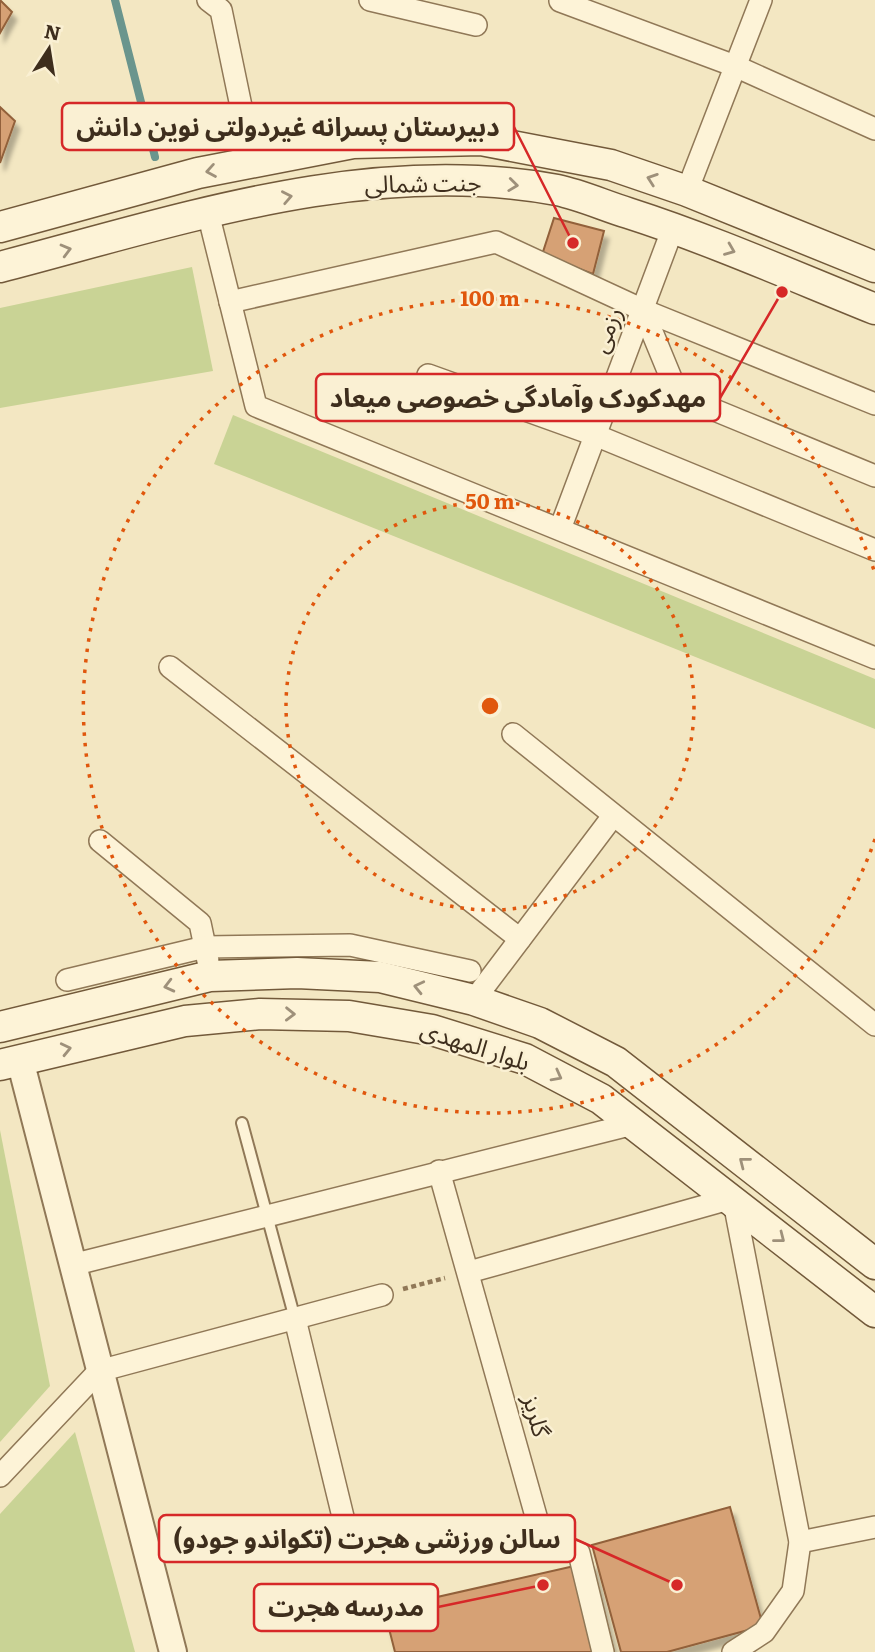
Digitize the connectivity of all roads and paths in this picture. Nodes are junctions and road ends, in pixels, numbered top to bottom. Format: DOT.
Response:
graph roads {
  1 [pos="209,0"];
  2 [pos="370,0"];
  3 [pos="761,0"];
  4 [pos="560,1"];
  5 [pos="476,25"];
  6 [pos="735,66"];
  7 [pos="875,130"];
  8 [pos="253,164"];
  9 [pos="687,191"];
  10 [pos="208,213"];
  11 [pos="0,227"];
  12 [pos="673,228"];
  13 [pos="798,236"];
  14 [pos="0,267"];
  15 [pos="875,267"];
  16 [pos="782,271"];
  17 [pos="230,302"];
  18 [pos="875,309"];
  19 [pos="643,310"];
  20 [pos="428,375"];
  21 [pos="875,404"];
  22 [pos="595,435"];
  23 [pos="875,476"];
  24 [pos="560,529"];
  25 [pos="875,550"];
  26 [pos="875,658"];
  27 [pos="170,667"];
  28 [pos="513,734"];
  29 [pos="612,816"];
  30 [pos="100,841"];
  31 [pos="520,939"];
  32 [pos="205,947"];
  33 [pos="210,976"];
  34 [pos="67,980"];
  35 [pos="472,986"];
  36 [pos="540,1023"];
  37 [pos="875,1025"];
  38 [pos="0,1027"];
  39 [pos="525,1059"];
  40 [pos="10,1063"];
  41 [pos="243,1123"];
  42 [pos="633,1124"];
  43 [pos="439,1171"];
  44 [pos="731,1200"];
  45 [pos="267,1214"];
  46 [pos="72,1265"];
  47 [pos="875,1265"];
  48 [pos="469,1272"];
  49 [pos="382,1295"];
  50 [pos="875,1312"];
  51 [pos="295,1319"];
  52 [pos="99,1371"];
  53 [pos="0,1476"];
  54 [pos="345,1525"];
  55 [pos="875,1527"];
  56 [pos="800,1542"];
  57 [pos="173,1652"];
  58 [pos="603,1652"];
  59 [pos="733,1652"];
  1 -- 8 [label="street"];
  2 -- 5 [label="street"];
  3 -- 6 [label="street"];
  4 -- 6 [label="street"];
  6 -- 7 [label="street"];
  6 -- 9 [label="street"];
  9 -- 8 [label="main road, جنت شمالی, one-way"];
  8 -- 11 [label="main road, جنت شمالی, one-way"];
  9 -- 13 [label="main road, جنت شمالی"];
  10 -- 12 [label="main road, جنت شمالی, one-way"];
  14 -- 10 [label="main road, جنت شمالی, one-way"];
  10 -- 17 [label="street"];
  12 -- 16 [label="main road, جنت شمالی, one-way"];
  12 -- 19 [label="street, رزمی"];
  13 -- 15 [label="main road, جنت شمالی"];
  13 -- 16 [label="main road"];
  16 -- 18 [label="main road, جنت شمالی"];
  17 -- 19 [label="street"];
  17 -- 24 [label="street"];
  19 -- 21 [label="street"];
  19 -- 22 [label="street, رزمی"];
  19 -- 23 [label="street"];
  20 -- 22 [label="street"];
  22 -- 24 [label="street, رزمی"];
  22 -- 25 [label="street"];
  24 -- 26 [label="street"];
  27 -- 31 [label="street"];
  28 -- 29 [label="street"];
  29 -- 31 [label="street"];
  29 -- 37 [label="street"];
  30 -- 32 [label="street"];
  31 -- 35 [label="street"];
  32 -- 33 [label="street"];
  32 -- 34 [label="street"];
  32 -- 35 [label="street"];
  35 -- 33 [label="main road, بلوار المهدی, one-way"];
  33 -- 38 [label="main road, بلوار المهدی, one-way"];
  35 -- 36 [label="main road, بلوار المهدی"];
  36 -- 39 [label="main road"];
  47 -- 36 [label="main road, بلوار المهدی, one-way"];
  40 -- 39 [label="main road, بلوار المهدی, one-way"];
  39 -- 42 [label="main road, بلوار المهدی, one-way"];
  40 -- 46 [label="street"];
  41 -- 45 [label="lane"];
  42 -- 43 [label="street"];
  42 -- 44 [label="main road, بلوار المهدی"];
  43 -- 45 [label="street"];
  43 -- 48 [label="street, گلریز"];
  44 -- 48 [label="street"];
  44 -- 50 [label="main road, بلوار المهدی, one-way"];
  44 -- 56 [label="street"];
  45 -- 46 [label="street"];
  45 -- 51 [label="lane"];
  46 -- 52 [label="street"];
  48 -- 49 [label="path"];
  48 -- 58 [label="street, گلریز"];
  49 -- 51 [label="street"];
  51 -- 52 [label="street"];
  51 -- 54 [label="street"];
  52 -- 53 [label="street"];
  52 -- 57 [label="street"];
  55 -- 56 [label="street"];
  56 -- 59 [label="street"];
}
